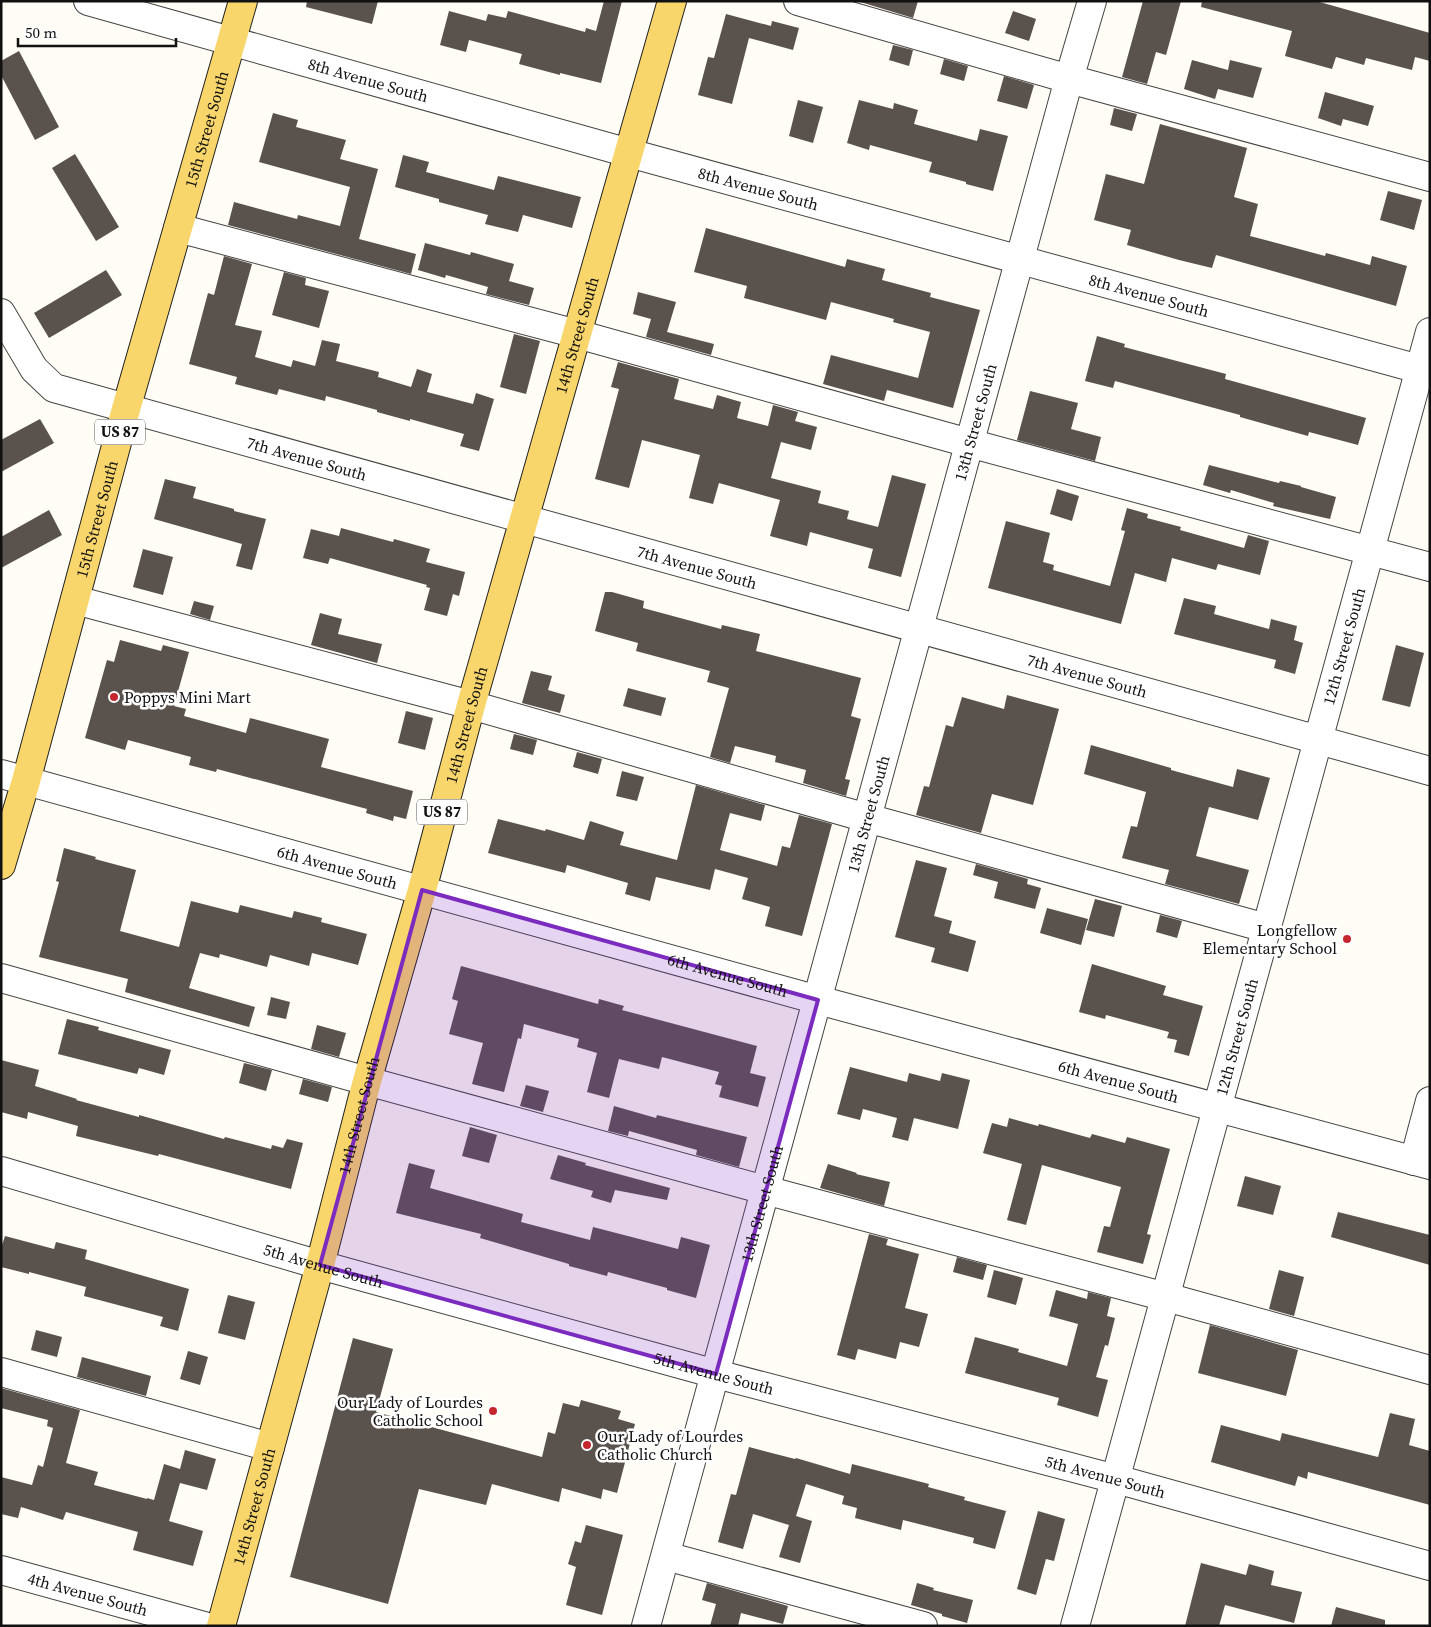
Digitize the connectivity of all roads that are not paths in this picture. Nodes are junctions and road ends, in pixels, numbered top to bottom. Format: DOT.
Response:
graph roads {
  1 [pos="88,1"];
  2 [pos="243,1"];
  3 [pos="672,1"];
  4 [pos="798,1"];
  5 [pos="1092,1"];
  6 [pos="232,41"];
  7 [pos="1069,79"];
  8 [pos="629,153"];
  9 [pos="1430,177"];
  10 [pos="178,228"];
  11 [pos="1020,260"];
  12 [pos="1,313"];
  13 [pos="1430,332"];
  14 [pos="577,334"];
  15 [pos="1425,370"];
  16 [pos="126,409"];
  17 [pos="969,443"];
  18 [pos="524,519"];
  19 [pos="1369,550"];
  20 [pos="1430,567"];
  21 [pos="75,600"];
  22 [pos="919,628"];
  23 [pos="471,705"];
  24 [pos="1318,740"];
  25 [pos="1430,771"];
  26 [pos="14,778"];
  27 [pos="867,818"];
  28 [pos="1,865"];
  29 [pos="422,890"];
  30 [pos="1266,928"];
  31 [pos="1,978"];
  32 [pos="818,1000"];
  33 [pos="367,1081"];
  34 [pos="1430,1101"];
  35 [pos="1218,1107"];
  36 [pos="1422,1163"];
  37 [pos="1,1172"];
  38 [pos="764,1190"];
  39 [pos="320,1265"];
  40 [pos="1166,1297"];
  41 [pos="1430,1370"];
  42 [pos="1,1372"];
  43 [pos="716,1374"];
  44 [pos="270,1448"];
  45 [pos="1116,1479"];
  46 [pos="666,1556"];
  47 [pos="1430,1566"];
  48 [pos="1,1570"];
  49 [pos="204,1626"];
  50 [pos="221,1626"];
  51 [pos="646,1626"];
  52 [pos="923,1626"];
  53 [pos="1075,1626"];
  1 -- 6 [label="street, 8th Avenue South"];
  2 -- 6 [label="main road, 15th Street South / US 87"];
  3 -- 8 [label="main road, 14th Street South / US 87"];
  4 -- 7 [label="street"];
  5 -- 7 [label="street, 13th Street South"];
  6 -- 8 [label="street, 8th Avenue South"];
  6 -- 10 [label="main road, 15th Street South / US 87"];
  7 -- 9 [label="street"];
  7 -- 11 [label="street, 13th Street South"];
  8 -- 11 [label="street, 8th Avenue South"];
  8 -- 14 [label="main road, 14th Street South / US 87"];
  10 -- 14 [label="street"];
  10 -- 16 [label="main road, 15th Street South / US 87"];
  11 -- 15 [label="street, 8th Avenue South"];
  11 -- 17 [label="street, 13th Street South"];
  12 -- 16 [label="street, 7th Avenue South"];
  13 -- 15 [label="street, 12th Street South"];
  14 -- 17 [label="street"];
  14 -- 18 [label="main road, 14th Street South / US 87"];
  15 -- 19 [label="street, 12th Street South"];
  16 -- 18 [label="street, 7th Avenue South"];
  16 -- 21 [label="main road, 15th Street South / US 87"];
  17 -- 19 [label="street"];
  17 -- 22 [label="street, 13th Street South"];
  18 -- 22 [label="street, 7th Avenue South"];
  18 -- 23 [label="main road, 14th Street South / US 87"];
  19 -- 20 [label="street"];
  19 -- 24 [label="street, 12th Street South"];
  21 -- 23 [label="street"];
  21 -- 26 [label="main road, 15th Street South / US 87"];
  22 -- 24 [label="street, 7th Avenue South"];
  22 -- 27 [label="street, 13th Street South"];
  23 -- 27 [label="street"];
  23 -- 29 [label="main road, 14th Street South / US 87"];
  24 -- 25 [label="street, 7th Avenue South"];
  24 -- 30 [label="street, 12th Street South"];
  26 -- 28 [label="main road, 15th Street South / US 87"];
  26 -- 29 [label="street, 6th Avenue South"];
  27 -- 30 [label="street"];
  27 -- 32 [label="street, 13th Street South"];
  29 -- 32 [label="street, 6th Avenue South"];
  29 -- 33 [label="main road, 14th Street South / US 87"];
  30 -- 35 [label="street, 12th Street South"];
  31 -- 33 [label="street"];
  32 -- 35 [label="street, 6th Avenue South"];
  32 -- 38 [label="street, 13th Street South"];
  33 -- 38 [label="street"];
  33 -- 39 [label="main road, 14th Street South / US 87"];
  34 -- 36 [label="street"];
  35 -- 36 [label="street, 6th Avenue South"];
  35 -- 40 [label="street, 12th Street South"];
  37 -- 39 [label="street, 5th Avenue South"];
  38 -- 40 [label="street"];
  38 -- 43 [label="street, 13th Street South"];
  39 -- 43 [label="street, 5th Avenue South"];
  39 -- 44 [label="main road, 14th Street South / US 87"];
  40 -- 41 [label="street"];
  40 -- 45 [label="street, 12th Street South"];
  42 -- 44 [label="street"];
  43 -- 45 [label="street, 5th Avenue South"];
  43 -- 46 [label="street, 13th Street South"];
  44 -- 50 [label="main road, 14th Street South / US 87"];
  45 -- 47 [label="street, 5th Avenue South"];
  45 -- 53 [label="street, 12th Street South"];
  46 -- 51 [label="street, 13th Street South"];
  46 -- 52 [label="street"];
  48 -- 49 [label="street, 4th Avenue South"];
}
